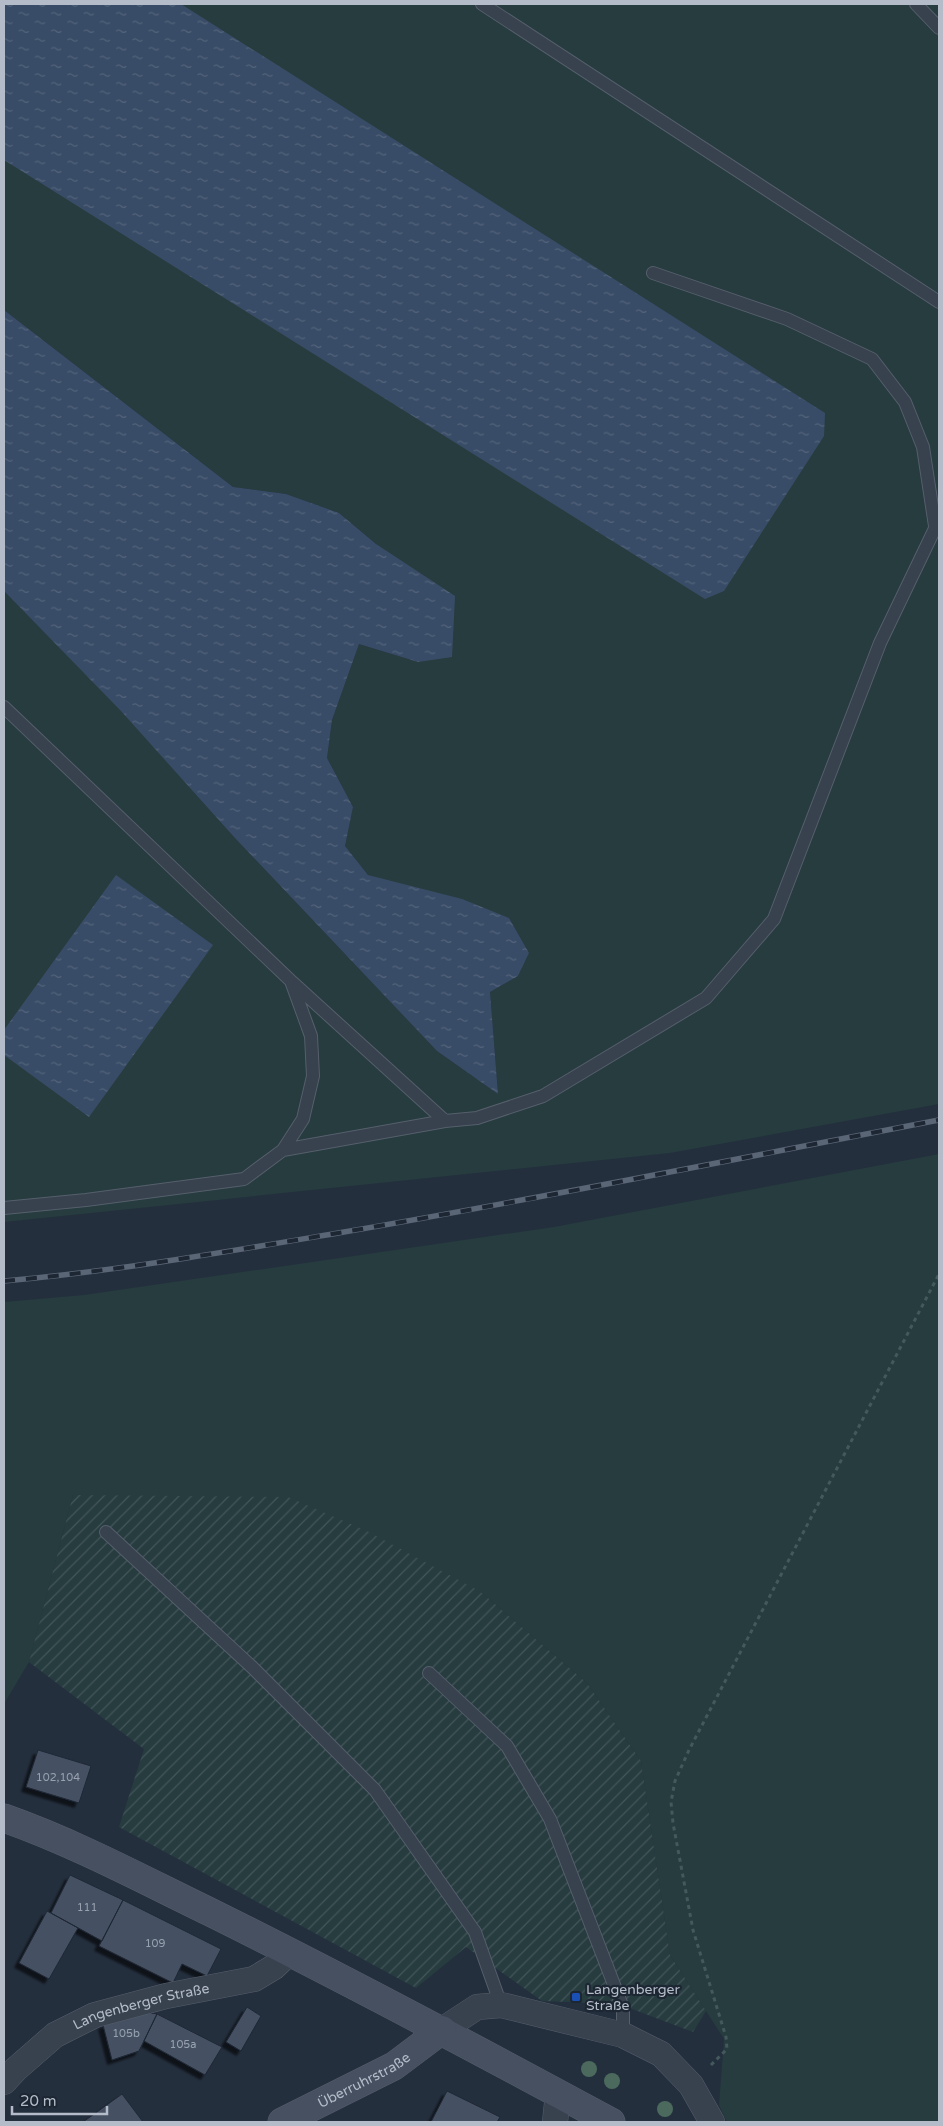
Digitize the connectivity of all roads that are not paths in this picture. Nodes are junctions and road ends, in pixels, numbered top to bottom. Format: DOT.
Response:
graph roads {
  1 [pos="482,4"];
  2 [pos="916,4"];
  3 [pos="939,28"];
  4 [pos="653,273"];
  5 [pos="939,302"];
  6 [pos="937,523"];
  7 [pos="4,707"];
  8 [pos="291,980"];
  9 [pos="445,1120"];
  10 [pos="283,1150"];
  11 [pos="4,1208"];
  12 [pos="106,1532"];
  13 [pos="429,1673"];
  14 [pos="4,1818"];
  15 [pos="290,1952"];
  16 [pos="501,2005"];
  17 [pos="442,2030"];
  18 [pos="623,2035"];
  19 [pos="4,2082"];
  20 [pos="558,2094"];
  21 [pos="282,2122"];
  22 [pos="555,2122"];
  23 [pos="611,2122"];
  24 [pos="712,2122"];
  1 -- 5 [label="lane"];
  2 -- 3 [label="lane"];
  4 -- 6 [label="lane"];
  6 -- 9 [label="lane"];
  7 -- 8 [label="lane"];
  8 -- 9 [label="lane"];
  8 -- 10 [label="lane"];
  9 -- 10 [label="lane"];
  10 -- 11 [label="lane"];
  12 -- 16 [label="lane"];
  13 -- 18 [label="lane"];
  14 -- 15 [label="main road"];
  15 -- 17 [label="main road"];
  15 -- 19 [label="street, Langenberger Straße"];
  16 -- 17 [label="street"];
  16 -- 18 [label="street"];
  17 -- 20 [label="main road"];
  17 -- 21 [label="main road, Überruhrstraße"];
  18 -- 24 [label="street"];
  20 -- 22 [label="street"];
  20 -- 23 [label="main road"];
}
